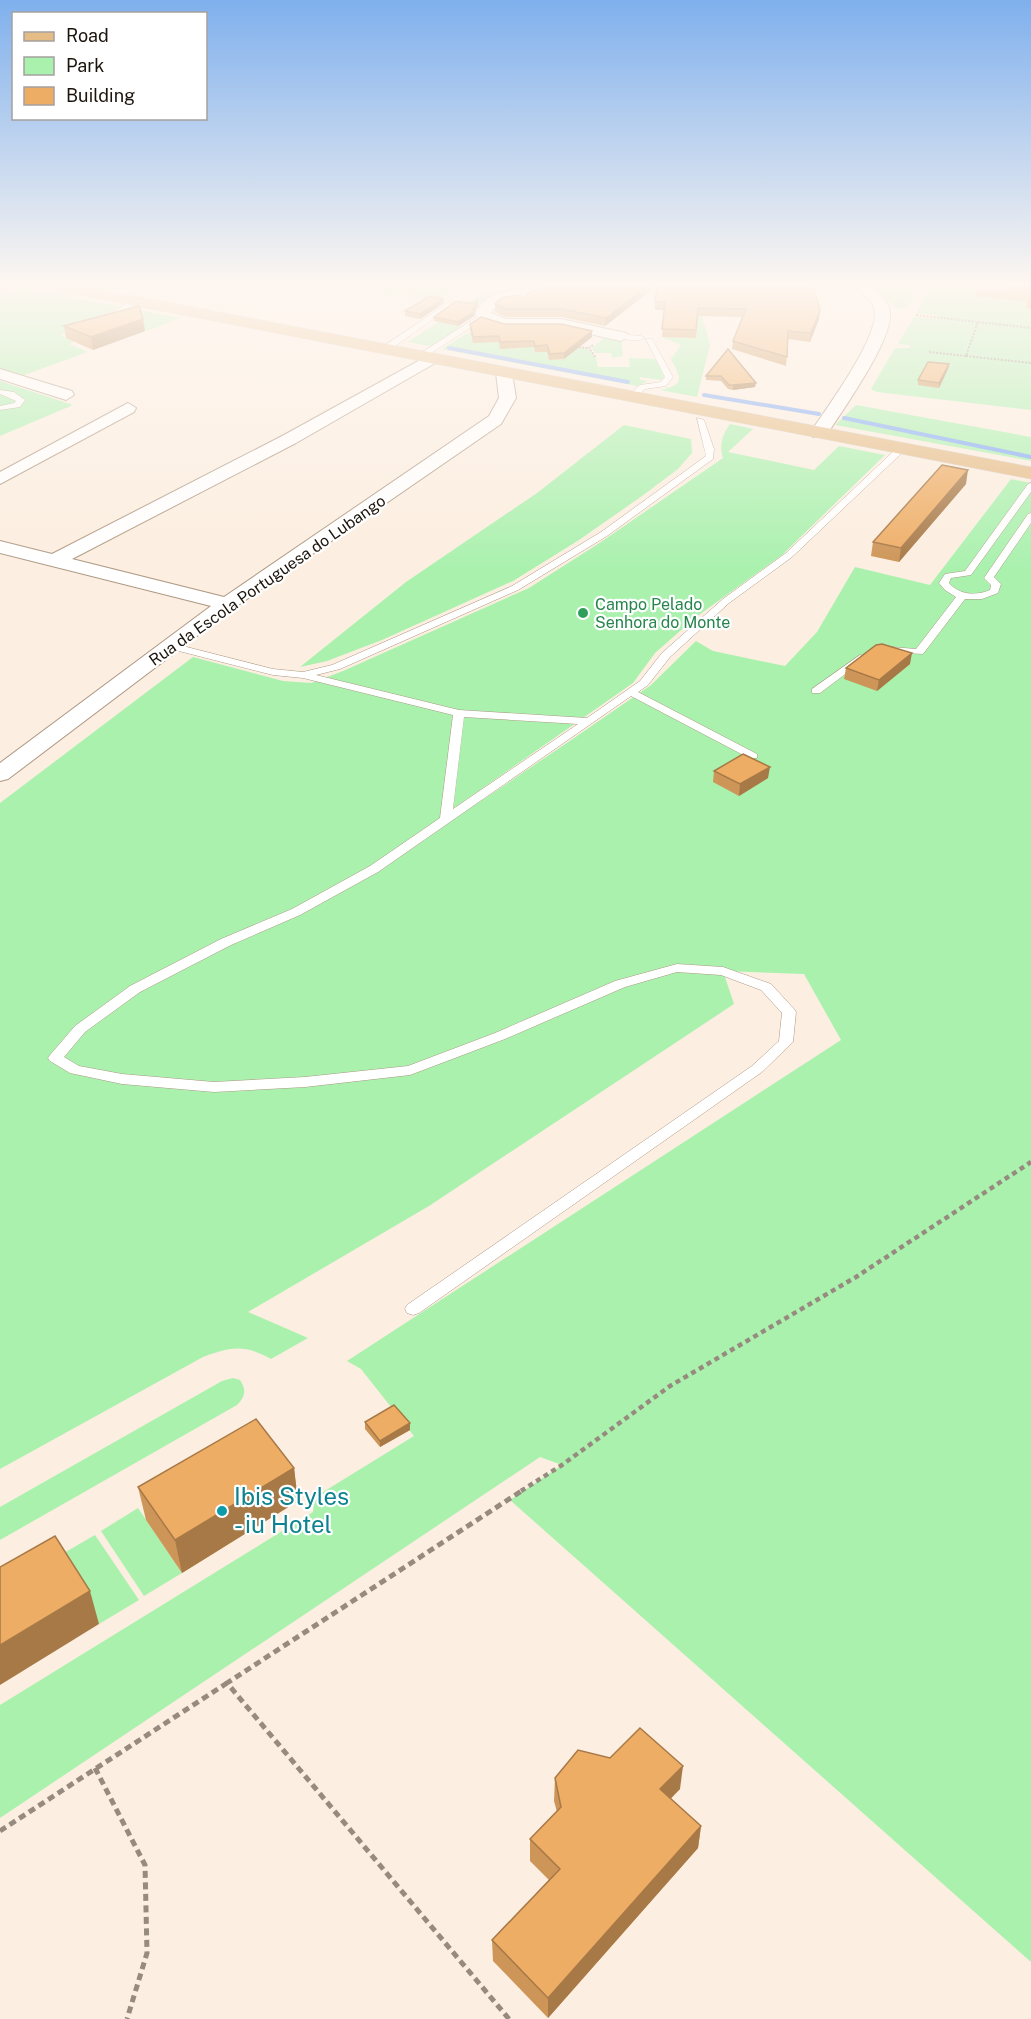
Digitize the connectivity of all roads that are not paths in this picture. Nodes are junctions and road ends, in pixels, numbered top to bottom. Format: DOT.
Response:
graph roads {
  1 [pos="23,381"];
  2 [pos="386,381"];
  3 [pos="506,381"];
  4 [pos="542,381"];
  5 [pos="665,381"];
  6 [pos="851,381"];
  7 [pos="0,392"];
  8 [pos="66,395"];
  9 [pos="630,398"];
  10 [pos="0,408"];
  11 [pos="128,408"];
  12 [pos="700,420"];
  13 [pos="819,433"];
  14 [pos="901,449"];
  15 [pos="1031,473"];
  16 [pos="0,479"];
  17 [pos="1031,486"];
  18 [pos="1031,516"];
  19 [pos="0,546"];
  20 [pos="56,560"];
  21 [pos="963,595"];
  22 [pos="227,604"];
  23 [pos="171,646"];
  24 [pos="303,675"];
  25 [pos="816,691"];
  26 [pos="631,692"];
  27 [pos="459,713"];
  28 [pos="588,722"];
  29 [pos="753,756"];
  30 [pos="2,770"];
  31 [pos="446,820"];
  32 [pos="413,1309"];
  1 -- 8 [label="street"];
  2 -- 20 [label="street"];
  3 -- 22 [label="street, Rua da Escola Portuguesa do Lubango"];
  4 -- 9 [label="main road"];
  5 -- 9 [label="lane"];
  6 -- 13 [label="street"];
  7 -- 10 [label="lane"];
  9 -- 13 [label="main road"];
  11 -- 16 [label="street"];
  12 -- 24 [label="lane"];
  13 -- 14 [label="main road"];
  14 -- 15 [label="main road"];
  14 -- 26 [label="lane"];
  17 -- 21 [label="lane"];
  18 -- 21 [label="lane"];
  19 -- 20 [label="street"];
  20 -- 22 [label="street"];
  21 -- 25 [label="lane"];
  22 -- 23 [label="street, Rua da Escola Portuguesa do Lubango"];
  23 -- 24 [label="lane"];
  23 -- 30 [label="street, Rua da Escola Portuguesa do Lubango"];
  24 -- 27 [label="lane"];
  26 -- 28 [label="lane"];
  26 -- 29 [label="lane"];
  27 -- 28 [label="lane"];
  27 -- 31 [label="lane"];
  28 -- 31 [label="lane"];
  31 -- 32 [label="lane"];
}
